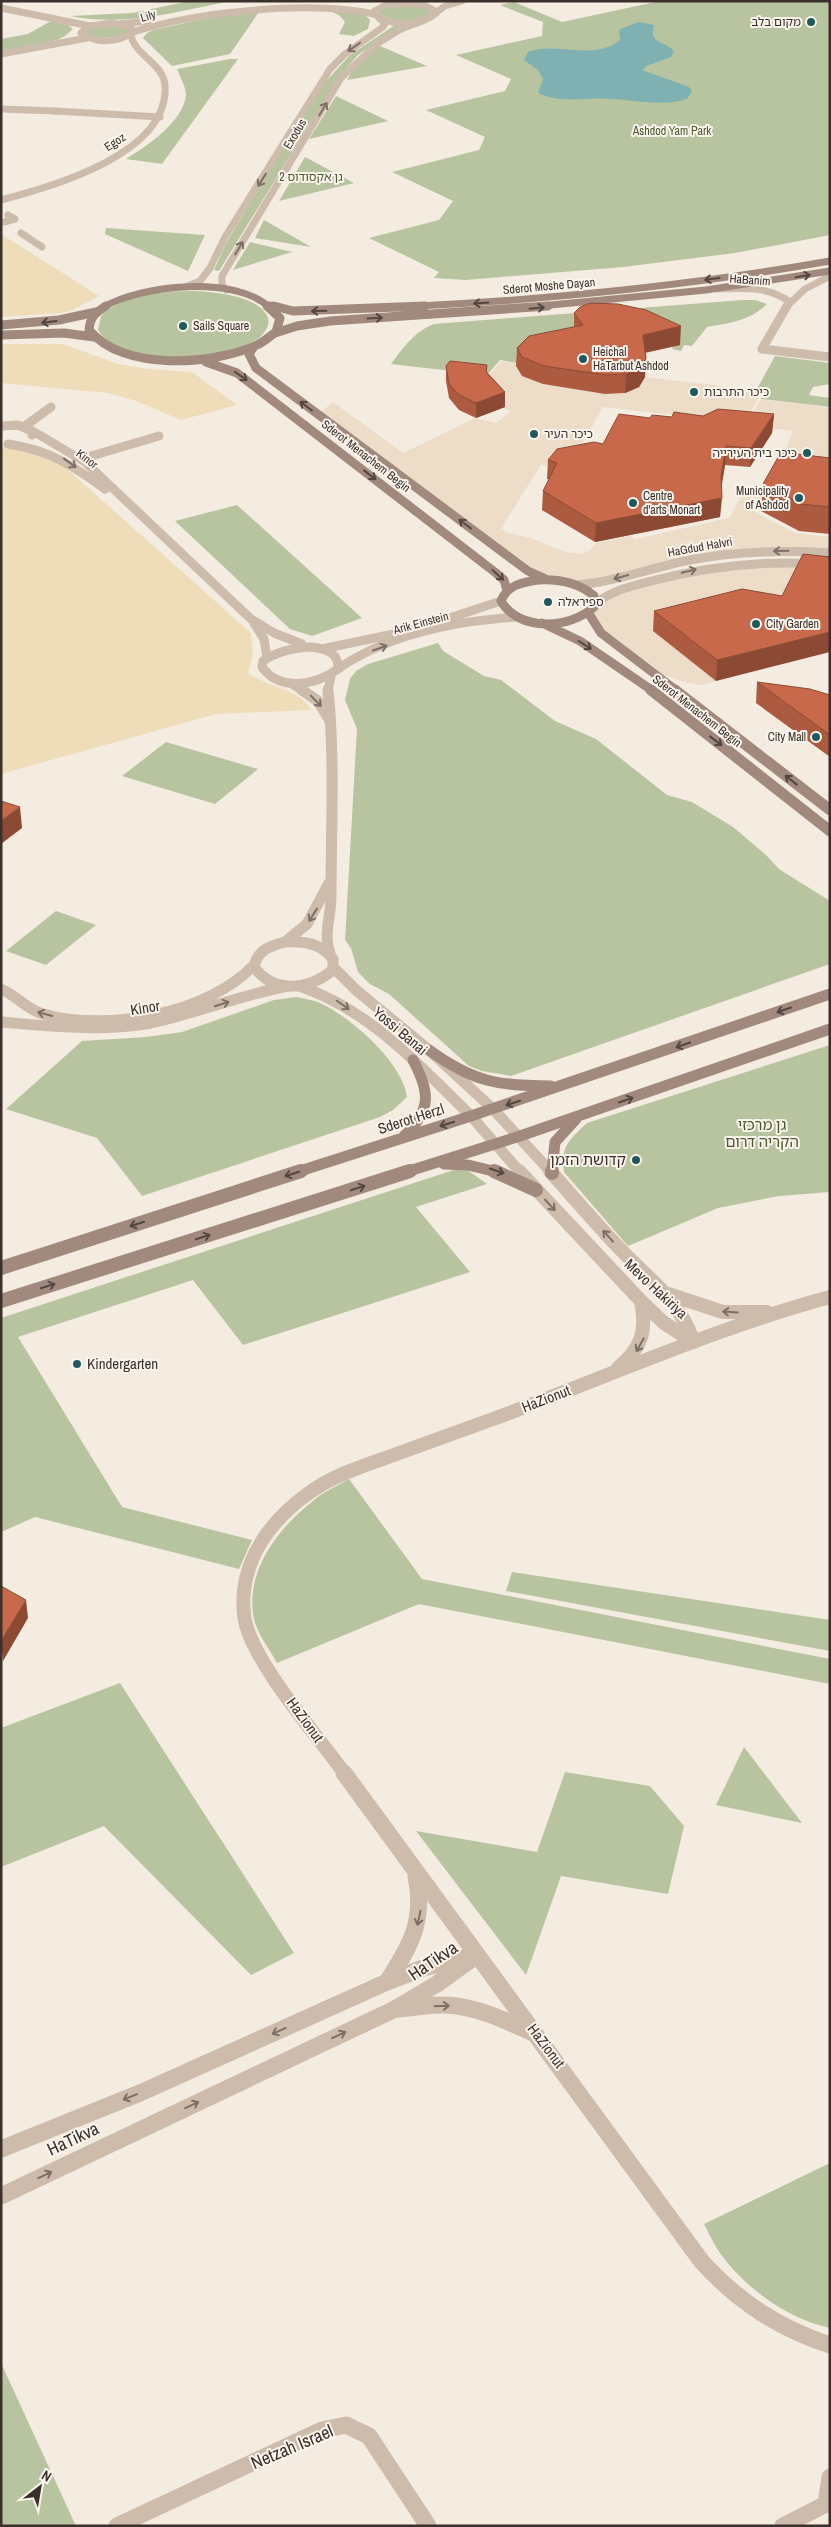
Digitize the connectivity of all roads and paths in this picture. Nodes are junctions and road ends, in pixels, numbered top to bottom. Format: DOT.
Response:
graph roads {
  1 [pos="429,1"];
  2 [pos="462,1"];
  3 [pos="369,3"];
  4 [pos="411,3"];
  5 [pos="231,4"];
  6 [pos="386,4"];
  7 [pos="1,8"];
  8 [pos="436,12"];
  9 [pos="376,16"];
  10 [pos="425,20"];
  11 [pos="119,24"];
  12 [pos="90,26"];
  13 [pos="132,34"];
  14 [pos="87,38"];
  15 [pos="105,40"];
  16 [pos="139,50"];
  17 [pos="1,54"];
  18 [pos="1,108"];
  19 [pos="160,117"];
  20 [pos="1,194"];
  21 [pos="5,199"];
  22 [pos="4,219"];
  23 [pos="14,229"];
  24 [pos="21,233"];
  25 [pos="42,247"];
  26 [pos="830,261"];
  27 [pos="830,271"];
  28 [pos="830,276"];
  29 [pos="185,287"];
  30 [pos="226,290"];
  31 [pos="706,290"];
  32 [pos="790,302"];
  33 [pos="269,306"];
  34 [pos="96,312"];
  35 [pos="1,325"];
  36 [pos="276,333"];
  37 [pos="1,335"];
  38 [pos="94,337"];
  39 [pos="253,348"];
  40 [pos="830,357"];
  41 [pos="196,361"];
  42 [pos="51,408"];
  43 [pos="1,425"];
  44 [pos="28,428"];
  45 [pos="159,436"];
  46 [pos="5,444"];
  47 [pos="81,459"];
  48 [pos="140,516"];
  49 [pos="830,553"];
  50 [pos="830,565"];
  51 [pos="548,580"];
  52 [pos="576,585"];
  53 [pos="507,590"];
  54 [pos="501,601"];
  55 [pos="595,605"];
  56 [pos="589,614"];
  57 [pos="517,617"];
  58 [pos="251,619"];
  59 [pos="542,623"];
  60 [pos="311,647"];
  61 [pos="322,649"];
  62 [pos="266,657"];
  63 [pos="334,673"];
  64 [pos="287,682"];
  65 [pos="332,731"];
  66 [pos="830,810"];
  67 [pos="830,831"];
  68 [pos="330,879"];
  69 [pos="285,942"];
  70 [pos="330,953"];
  71 [pos="254,965"];
  72 [pos="334,967"];
  73 [pos="293,986"];
  74 [pos="1,989"];
  75 [pos="830,994"];
  76 [pos="17,999"];
  77 [pos="1,1021"];
  78 [pos="830,1029"];
  79 [pos="428,1050"];
  80 [pos="413,1060"];
  81 [pos="561,1086"];
  82 [pos="493,1109"];
  83 [pos="471,1116"];
  84 [pos="580,1116"];
  85 [pos="520,1136"];
  86 [pos="398,1140"];
  87 [pos="495,1144"];
  88 [pos="431,1164"];
  89 [pos="552,1173"];
  90 [pos="536,1190"];
  91 [pos="1,1268"];
  92 [pos="668,1294"];
  93 [pos="830,1297"];
  94 [pos="1,1301"];
  95 [pos="641,1301"];
  96 [pos="779,1312"];
  97 [pos="694,1342"];
  98 [pos="608,1376"];
  99 [pos="414,1870"];
  100 [pos="477,1955"];
  101 [pos="387,1982"];
  102 [pos="393,2010"];
  103 [pos="538,2035"];
  104 [pos="1,2149"];
  105 [pos="1,2196"];
  106 [pos="830,2345"];
  107 [pos="830,2477"];
  108 [pos="828,2506"];
  109 [pos="117,2526"];
  110 [pos="428,2526"];
  111 [pos="783,2526"];
  1 -- 4 [label="street"];
  2 -- 8 [label="street, Exodus"];
  3 -- 6 [label="street"];
  4 -- 6 [label="street"];
  4 -- 8 [label="street"];
  5 -- 11 [label="street, Lily"];
  6 -- 9 [label="street"];
  7 -- 12 [label="street, Lily"];
  8 -- 10 [label="street, Exodus"];
  9 -- 10 [label="street, Lily"];
  9 -- 13 [label="street, Lily"];
  9 -- 29 [label="street, Exodus, one-way"];
  30 -- 10 [label="street, Exodus, one-way"];
  11 -- 12 [label="street, Lily"];
  11 -- 13 [label="street"];
  12 -- 14 [label="street"];
  13 -- 15 [label="street, Lily"];
  13 -- 16 [label="street"];
  14 -- 15 [label="street"];
  14 -- 17 [label="street"];
  15 -- 16 [label="street"];
  16 -- 19 [label="street"];
  18 -- 19 [label="street"];
  19 -- 21 [label="street, Egoz"];
  20 -- 21 [label="street"];
  22 -- 23 [label="street"];
  24 -- 25 [label="street"];
  26 -- 33 [label="main road, Sderot Moshe Dayan, one-way"];
  31 -- 27 [label="main road, Sderot Moshe Dayan, one-way"];
  28 -- 32 [label="street"];
  29 -- 30 [label="main road, Sderot Moshe Dayan"];
  29 -- 34 [label="main road, Sderot Moshe Dayan"];
  30 -- 33 [label="main road, Sderot Moshe Dayan"];
  31 -- 32 [label="street, HaBanim"];
  36 -- 31 [label="main road, Sderot Moshe Dayan, one-way"];
  32 -- 40 [label="street"];
  33 -- 36 [label="main road"];
  34 -- 35 [label="main road, one-way"];
  34 -- 38 [label="main road"];
  36 -- 39 [label="main road, Sderot Moshe Dayan"];
  37 -- 38 [label="main road"];
  38 -- 41 [label="main road"];
  39 -- 41 [label="main road, Sderot Moshe Dayan"];
  51 -- 39 [label="main road, Sderot Menachem Begin, one-way"];
  41 -- 53 [label="main road, Sderot Menachem Begin, one-way"];
  42 -- 44 [label="street"];
  43 -- 44 [label="street"];
  44 -- 46 [label="street"];
  44 -- 47 [label="street, Kinor"];
  45 -- 47 [label="street"];
  46 -- 48 [label="street, Kinor, one-way"];
  47 -- 48 [label="street, Kinor"];
  48 -- 58 [label="street, Kinor"];
  49 -- 52 [label="street, HaGdud HaIvri, one-way"];
  55 -- 50 [label="street, HaGdud HaIvri, one-way"];
  51 -- 52 [label="main road"];
  51 -- 53 [label="main road"];
  52 -- 55 [label="main road"];
  53 -- 54 [label="main road"];
  54 -- 57 [label="main road"];
  54 -- 61 [label="street, Arik Einstein"];
  55 -- 56 [label="main road"];
  56 -- 59 [label="main road"];
  66 -- 56 [label="main road, Sderot Menachem Begin, one-way"];
  57 -- 59 [label="main road"];
  63 -- 57 [label="street, Arik Einstein, one-way"];
  58 -- 60 [label="street, Kinor"];
  58 -- 62 [label="street, Kinor"];
  59 -- 67 [label="main road, Sderot Menachem Begin, one-way"];
  60 -- 61 [label="street"];
  60 -- 62 [label="street"];
  61 -- 63 [label="street"];
  62 -- 64 [label="street, Kinor"];
  63 -- 64 [label="street, Arik Einstein"];
  63 -- 65 [label="street"];
  64 -- 65 [label="street, one-way"];
  65 -- 68 [label="street"];
  68 -- 69 [label="street, one-way"];
  68 -- 70 [label="street"];
  69 -- 70 [label="street"];
  69 -- 71 [label="street, Kinor"];
  70 -- 72 [label="street"];
  71 -- 73 [label="street, Yossi Banai"];
  71 -- 76 [label="street, Kinor, one-way"];
  72 -- 73 [label="street, Kinor"];
  72 -- 79 [label="street, Yossi Banai"];
  77 -- 73 [label="street, Kinor, one-way"];
  73 -- 80 [label="street, Yossi Banai, one-way"];
  74 -- 76 [label="street, Kinor"];
  75 -- 81 [label="main road, Sderot Herzl, one-way"];
  76 -- 77 [label="street"];
  84 -- 78 [label="main road, one-way"];
  79 -- 81 [label="main road"];
  79 -- 82 [label="street, Yossi Banai"];
  80 -- 83 [label="street, Yossi Banai"];
  80 -- 86 [label="main road"];
  81 -- 82 [label="main road, Sderot Herzl, one-way"];
  82 -- 83 [label="main road, Sderot Herzl"];
  82 -- 85 [label="street, Mevo Hakiriya"];
  83 -- 86 [label="main road, Sderot Herzl, one-way"];
  83 -- 87 [label="street, Mevo Hakiriya"];
  84 -- 85 [label="main road"];
  84 -- 89 [label="main road"];
  85 -- 87 [label="main road"];
  85 -- 89 [label="street, Mevo Hakiriya"];
  86 -- 91 [label="main road, Sderot Herzl, one-way"];
  87 -- 88 [label="main road"];
  87 -- 90 [label="street, Mevo Hakiriya"];
  88 -- 90 [label="main road, one-way"];
  94 -- 88 [label="main road, one-way"];
  92 -- 89 [label="street, Mevo Hakiriya, one-way"];
  90 -- 95 [label="street, Mevo Hakiriya, one-way"];
  96 -- 92 [label="street, one-way"];
  92 -- 97 [label="street, Mevo Hakiriya"];
  93 -- 96 [label="street, HaZionut"];
  95 -- 97 [label="street, Mevo Hakiriya"];
  95 -- 98 [label="street, one-way"];
  96 -- 97 [label="street, HaZionut"];
  97 -- 98 [label="street, HaZionut"];
  98 -- 99 [label="street, HaZionut"];
  99 -- 100 [label="street, HaZionut"];
  99 -- 101 [label="street, one-way"];
  100 -- 101 [label="street, HaTikva"];
  100 -- 102 [label="street, HaTikva"];
  100 -- 103 [label="street, HaZionut"];
  101 -- 104 [label="street, HaTikva, one-way"];
  102 -- 103 [label="street, one-way"];
  105 -- 102 [label="street, HaTikva, one-way"];
  103 -- 106 [label="street, HaZionut"];
  107 -- 108 [label="street"];
  108 -- 111 [label="street"];
  109 -- 110 [label="street, Netzah Israel"];
}
